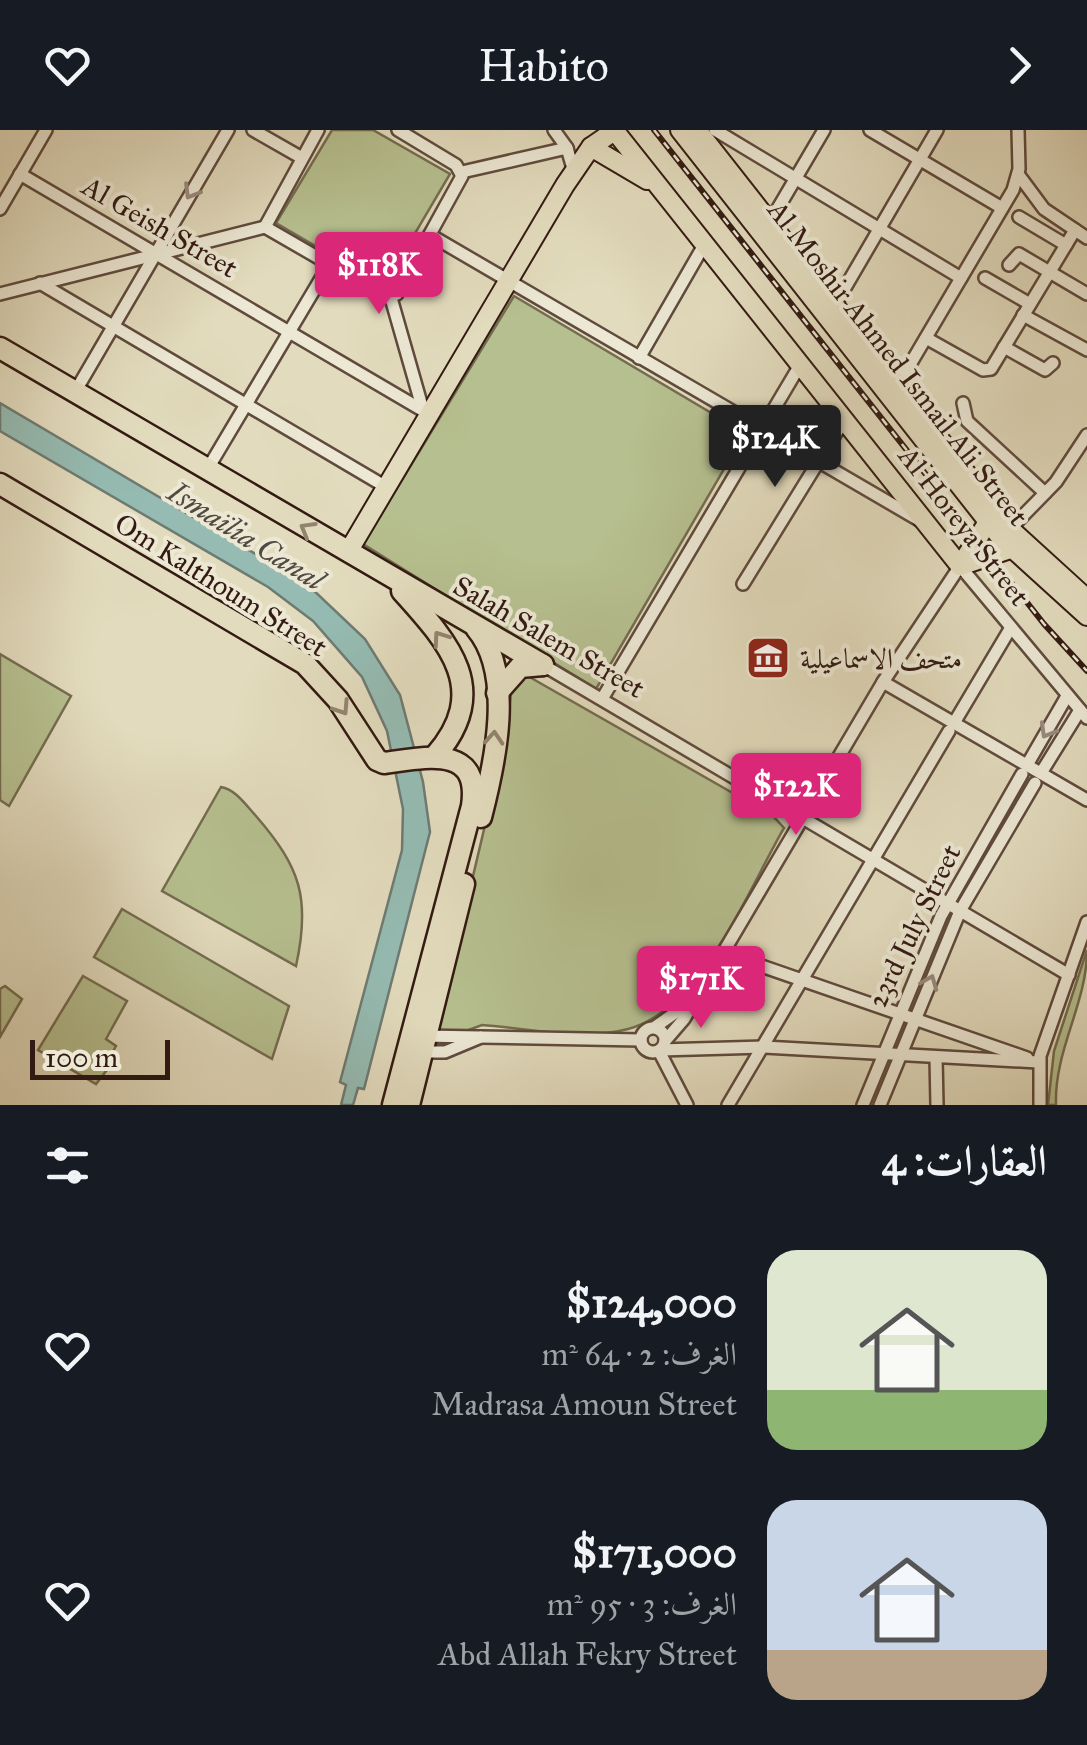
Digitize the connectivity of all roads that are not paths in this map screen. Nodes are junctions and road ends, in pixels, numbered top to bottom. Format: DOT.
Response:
graph roads {
  1 [pos="46,130"];
  2 [pos="228,130"];
  3 [pos="253,130"];
  4 [pos="318,130"];
  5 [pos="554,130"];
  6 [pos="614,130"];
  7 [pos="680,130"];
  8 [pos="696,130"];
  9 [pos="824,130"];
  10 [pos="870,130"];
  11 [pos="937,130"];
  12 [pos="1018,130"];
  13 [pos="403,131"];
  14 [pos="719,134"];
  15 [pos="591,147"];
  16 [pos="567,148"];
  17 [pos="302,158"];
  18 [pos="920,160"];
  19 [pos="462,172"];
  20 [pos="574,172"];
  21 [pos="20,174"];
  22 [pos="1018,174"];
  23 [pos="795,180"];
  24 [pos="656,185"];
  25 [pos="1002,208"];
  26 [pos="0,209"];
  27 [pos="1020,218"];
  28 [pos="265,227"];
  29 [pos="766,229"];
  30 [pos="879,230"];
  31 [pos="1075,230"];
  32 [pos="430,234"];
  33 [pos="1087,238"];
  34 [pos="704,245"];
  35 [pos="1066,245"];
  36 [pos="154,252"];
  37 [pos="328,265"];
  38 [pos="1010,265"];
  39 [pos="1050,272"];
  40 [pos="961,278"];
  41 [pos="985,278"];
  42 [pos="508,280"];
  43 [pos="40,283"];
  44 [pos="0,294"];
  45 [pos="1087,294"];
  46 [pos="391,298"];
  47 [pos="1027,310"];
  48 [pos="830,312"];
  49 [pos="112,326"];
  50 [pos="289,332"];
  51 [pos="926,338"];
  52 [pos="1004,347"];
  53 [pos="0,348"];
  54 [pos="1087,350"];
  55 [pos="639,358"];
  56 [pos="1053,363"];
  57 [pos="800,365"];
  58 [pos="75,392"];
  59 [pos="894,392"];
  60 [pos="246,404"];
  61 [pos="963,404"];
  62 [pos="426,412"];
  63 [pos="844,420"];
  64 [pos="761,430"];
  65 [pos="1087,435"];
  66 [pos="817,461"];
  67 [pos="207,470"];
  68 [pos="0,484"];
  69 [pos="386,488"];
  70 [pos="1045,493"];
  71 [pos="988,522"];
  72 [pos="932,527"];
  73 [pos="1010,529"];
  74 [pos="1010,549"];
  75 [pos="348,552"];
  76 [pos="960,566"];
  77 [pos="391,578"];
  78 [pos="742,584"];
  79 [pos="1087,600"];
  80 [pos="1087,616"];
  81 [pos="474,625"];
  82 [pos="1010,629"];
  83 [pos="543,665"];
  84 [pos="883,682"];
  85 [pos="497,693"];
  86 [pos="1067,696"];
  87 [pos="602,699"];
  88 [pos="1083,714"];
  89 [pos="952,727"];
  90 [pos="433,756"];
  91 [pos="1024,770"];
  92 [pos="1038,778"];
  93 [pos="1087,800"];
  94 [pos="803,818"];
  95 [pos="986,835"];
  96 [pos="999,842"];
  97 [pos="874,860"];
  98 [pos="947,904"];
  99 [pos="960,911"];
  100 [pos="1087,922"];
  101 [pos="724,953"];
  102 [pos="1069,975"];
  103 [pos="802,980"];
  104 [pos="699,992"];
  105 [pos="898,1014"];
  106 [pos="915,1019"];
  107 [pos="655,1027"];
  108 [pos="641,1040"];
  109 [pos="415,1043"];
  110 [pos="663,1046"];
  111 [pos="764,1047"];
  112 [pos="883,1054"];
  113 [pos="900,1055"];
  114 [pos="936,1058"];
  115 [pos="1038,1062"];
  116 [pos="731,1104"];
  117 [pos="393,1105"];
  118 [pos="409,1105"];
  119 [pos="687,1105"];
  120 [pos="863,1105"];
  121 [pos="880,1105"];
  122 [pos="937,1105"];
  123 [pos="1040,1105"];
  1 -- 21 [label="street"];
  2 -- 36 [label="street, one-way"];
  3 -- 17 [label="street"];
  4 -- 17 [label="street"];
  5 -- 16 [label="street"];
  6 -- 15 [label="main road"];
  6 -- 24 [label="main road, Al Horeya Street"];
  7 -- 29 [label="main road, Al Moshir Ahmed Ismail Ali Street"];
  8 -- 29 [label="main road, Al Moshir Ahmed Ismail Ali Street"];
  9 -- 23 [label="street"];
  10 -- 18 [label="street"];
  11 -- 18 [label="street"];
  12 -- 22 [label="street"];
  13 -- 19 [label="street"];
  14 -- 23 [label="street"];
  15 -- 20 [label="main road"];
  15 -- 24 [label="main road"];
  16 -- 19 [label="street"];
  16 -- 20 [label="street"];
  17 -- 28 [label="street"];
  18 -- 25 [label="street"];
  18 -- 30 [label="street"];
  19 -- 32 [label="street"];
  20 -- 42 [label="main road"];
  21 -- 26 [label="street"];
  21 -- 36 [label="street, Al Geish Street"];
  22 -- 25 [label="street"];
  22 -- 31 [label="street"];
  23 -- 29 [label="street"];
  23 -- 30 [label="street"];
  24 -- 34 [label="main road, Al Horeya Street"];
  25 -- 40 [label="street"];
  27 -- 35 [label="street"];
  28 -- 36 [label="street"];
  28 -- 37 [label="street"];
  29 -- 48 [label="main road, Al Moshir Ahmed Ismail Ali Street"];
  30 -- 40 [label="street"];
  30 -- 48 [label="street"];
  31 -- 33 [label="street"];
  31 -- 35 [label="street"];
  32 -- 42 [label="street"];
  32 -- 46 [label="street"];
  34 -- 55 [label="street"];
  34 -- 57 [label="main road, Al Horeya Street"];
  35 -- 39 [label="street"];
  36 -- 43 [label="street"];
  36 -- 49 [label="street"];
  36 -- 50 [label="street, Al Geish Street"];
  37 -- 46 [label="street"];
  37 -- 50 [label="street"];
  38 -- 39 [label="street"];
  39 -- 45 [label="street"];
  39 -- 47 [label="street"];
  40 -- 51 [label="street"];
  41 -- 47 [label="street"];
  42 -- 55 [label="street"];
  42 -- 62 [label="main road"];
  43 -- 44 [label="street"];
  43 -- 49 [label="street"];
  46 -- 62 [label="street"];
  47 -- 52 [label="street"];
  47 -- 54 [label="street"];
  48 -- 59 [label="main road, Al Moshir Ahmed Ismail Ali Street"];
  49 -- 58 [label="street"];
  49 -- 60 [label="street"];
  50 -- 60 [label="street"];
  50 -- 62 [label="street, Al Geish Street"];
  51 -- 52 [label="street"];
  51 -- 59 [label="street"];
  52 -- 56 [label="street"];
  53 -- 58 [label="highway, Salah Salem Street"];
  55 -- 64 [label="street"];
  57 -- 63 [label="main road, Al Horeya Street"];
  57 -- 64 [label="street"];
  58 -- 67 [label="highway, Salah Salem Street"];
  59 -- 71 [label="main road, Al Moshir Ahmed Ismail Ali Street"];
  59 -- 73 [label="main road, Al Moshir Ahmed Ismail Ali Street"];
  60 -- 67 [label="street"];
  60 -- 69 [label="street"];
  61 -- 70 [label="street"];
  62 -- 69 [label="main road"];
  63 -- 66 [label="street"];
  63 -- 72 [label="main road, Al Horeya Street"];
  64 -- 66 [label="street"];
  64 -- 87 [label="street"];
  65 -- 70 [label="street"];
  66 -- 72 [label="street"];
  66 -- 78 [label="street"];
  75 -- 67 [label="highway, Salah Salem Street, one-way"];
  68 -- 90 [label="highway, Om Kalthoum Street, one-way"];
  69 -- 75 [label="main road"];
  70 -- 73 [label="street"];
  71 -- 74 [label="main road, Al Moshir Ahmed Ismail Ali Street"];
  71 -- 76 [label="main road"];
  72 -- 76 [label="main road, Al Horeya Street"];
  73 -- 79 [label="main road, Al Moshir Ahmed Ismail Ali Street"];
  74 -- 76 [label="main road"];
  74 -- 80 [label="main road, Al Moshir Ahmed Ismail Ali Street"];
  75 -- 77 [label="highway, Salah Salem Street"];
  76 -- 82 [label="street, Al Horeya Street"];
  76 -- 84 [label="street"];
  77 -- 81 [label="highway, Salah Salem Street"];
  90 -- 77 [label="highway, one-way"];
  81 -- 83 [label="highway, Salah Salem Street"];
  81 -- 85 [label="highway"];
  82 -- 86 [label="street, Al Horeya Street"];
  82 -- 89 [label="street"];
  83 -- 85 [label="highway"];
  83 -- 87 [label="street, Salah Salem Street"];
  84 -- 89 [label="street"];
  84 -- 94 [label="street"];
  109 -- 85 [label="highway, one-way"];
  86 -- 88 [label="street, Al Horeya Street"];
  86 -- 91 [label="street, 23rd July Street, one-way"];
  87 -- 94 [label="street, Salah Salem Street"];
  88 -- 92 [label="street, 23rd July Street"];
  89 -- 91 [label="street"];
  89 -- 97 [label="street"];
  90 -- 109 [label="highway"];
  91 -- 92 [label="street"];
  91 -- 95 [label="street, 23rd July Street"];
  92 -- 93 [label="street"];
  92 -- 96 [label="street, 23rd July Street"];
  94 -- 97 [label="street, Salah Salem Street"];
  94 -- 101 [label="street"];
  95 -- 96 [label="street"];
  95 -- 98 [label="street, 23rd July Street"];
  96 -- 99 [label="street, 23rd July Street"];
  97 -- 98 [label="street, Salah Salem Street"];
  97 -- 103 [label="street"];
  98 -- 99 [label="street, Salah Salem Street"];
  98 -- 105 [label="street, 23rd July Street"];
  99 -- 102 [label="street, Salah Salem Street"];
  106 -- 99 [label="street, 23rd July Street, one-way"];
  100 -- 102 [label="street"];
  101 -- 103 [label="street"];
  101 -- 104 [label="street"];
  102 -- 115 [label="street"];
  103 -- 105 [label="street"];
  103 -- 111 [label="street"];
  104 -- 107 [label="street"];
  104 -- 110 [label="street"];
  105 -- 106 [label="street"];
  105 -- 112 [label="street, 23rd July Street"];
  106 -- 113 [label="street, 23rd July Street"];
  106 -- 115 [label="street"];
  107 -- 108 [label="street"];
  107 -- 110 [label="street"];
  108 -- 109 [label="street"];
  108 -- 110 [label="street"];
  109 -- 117 [label="highway"];
  109 -- 118 [label="highway"];
  110 -- 111 [label="street"];
  110 -- 119 [label="street"];
  111 -- 112 [label="street"];
  111 -- 116 [label="street"];
  112 -- 113 [label="street"];
  112 -- 120 [label="street, 23rd July Street"];
  113 -- 114 [label="street"];
  113 -- 121 [label="street, 23rd July Street"];
  114 -- 115 [label="street"];
  114 -- 122 [label="street"];
  115 -- 123 [label="street"];
}
